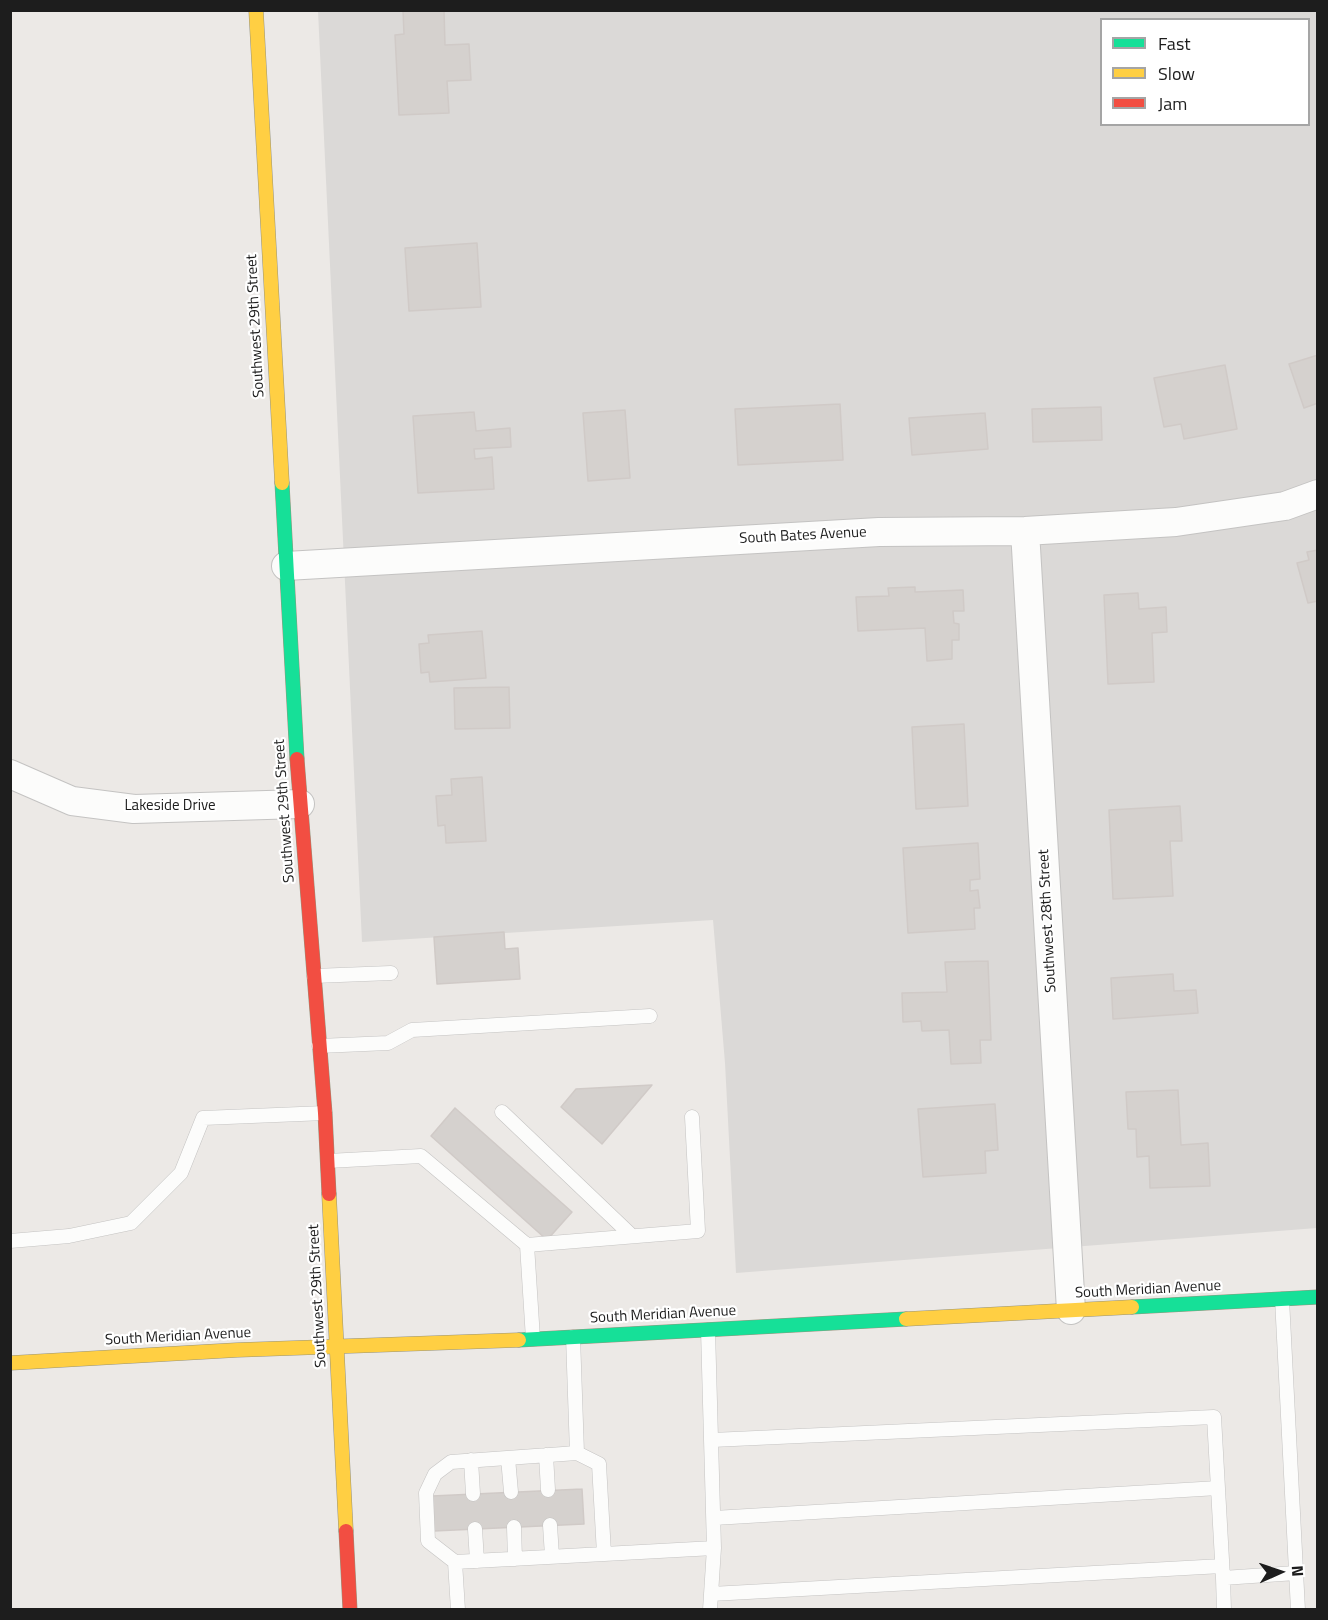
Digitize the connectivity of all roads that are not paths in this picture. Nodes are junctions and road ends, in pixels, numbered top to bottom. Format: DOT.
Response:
graph roads {
  1 [pos="256,10"];
  2 [pos="1317,494"];
  3 [pos="1025,531"];
  4 [pos="286,566"];
  5 [pos="10,774"];
  6 [pos="300,804"];
  7 [pos="391,973"];
  8 [pos="314,976"];
  9 [pos="650,1016"];
  10 [pos="319,1046"];
  11 [pos="502,1112"];
  12 [pos="325,1113"];
  13 [pos="692,1117"];
  14 [pos="327,1161"];
  15 [pos="631,1235"];
  16 [pos="10,1241"];
  17 [pos="527,1245"];
  18 [pos="1317,1297"];
  19 [pos="1282,1299"];
  20 [pos="1071,1310"];
  21 [pos="708,1329"];
  22 [pos="573,1337"];
  23 [pos="533,1339"];
  24 [pos="337,1346"];
  25 [pos="10,1363"];
  26 [pos="712,1440"];
  27 [pos="577,1453"];
  28 [pos="546,1455"];
  29 [pos="508,1458"];
  30 [pos="471,1460"];
  31 [pos="1218,1488"];
  32 [pos="548,1490"];
  33 [pos="511,1492"];
  34 [pos="473,1494"];
  35 [pos="714,1518"];
  36 [pos="550,1525"];
  37 [pos="514,1527"];
  38 [pos="475,1529"];
  39 [pos="714,1548"];
  40 [pos="604,1554"];
  41 [pos="552,1556"];
  42 [pos="515,1559"];
  43 [pos="477,1561"];
  44 [pos="456,1562"];
  45 [pos="1223,1572"];
  46 [pos="1296,1573"];
  47 [pos="711,1594"];
  48 [pos="350,1610"];
  49 [pos="458,1610"];
  50 [pos="710,1610"];
  51 [pos="1224,1610"];
  52 [pos="1298,1610"];
  1 -- 4 [label="main road, Southwest 29th Street"];
  2 -- 3 [label="street, South Bates Avenue"];
  3 -- 4 [label="street, South Bates Avenue"];
  3 -- 20 [label="street, Southwest 28th Street"];
  4 -- 6 [label="main road, Southwest 29th Street"];
  5 -- 6 [label="street, Lakeside Drive"];
  6 -- 8 [label="main road, Southwest 29th Street"];
  7 -- 8 [label="lane"];
  8 -- 10 [label="main road, Southwest 29th Street"];
  9 -- 10 [label="lane"];
  10 -- 12 [label="main road, Southwest 29th Street"];
  11 -- 15 [label="lane"];
  12 -- 14 [label="main road, Southwest 29th Street"];
  12 -- 16 [label="lane"];
  13 -- 15 [label="lane"];
  14 -- 17 [label="lane"];
  14 -- 24 [label="main road, Southwest 29th Street"];
  15 -- 17 [label="lane"];
  17 -- 23 [label="lane"];
  18 -- 19 [label="main road, South Meridian Avenue"];
  19 -- 20 [label="main road, South Meridian Avenue"];
  19 -- 46 [label="lane"];
  20 -- 21 [label="main road, South Meridian Avenue"];
  21 -- 22 [label="main road, South Meridian Avenue"];
  21 -- 26 [label="lane"];
  22 -- 23 [label="main road, South Meridian Avenue"];
  22 -- 27 [label="lane"];
  23 -- 24 [label="main road, South Meridian Avenue"];
  24 -- 25 [label="main road, South Meridian Avenue"];
  24 -- 48 [label="main road, Southwest 29th Street"];
  26 -- 31 [label="lane"];
  26 -- 35 [label="lane"];
  27 -- 28 [label="lane"];
  27 -- 40 [label="lane"];
  28 -- 29 [label="lane"];
  28 -- 32 [label="lane"];
  29 -- 30 [label="lane"];
  29 -- 33 [label="lane"];
  30 -- 34 [label="lane"];
  30 -- 44 [label="lane"];
  31 -- 35 [label="lane"];
  31 -- 45 [label="lane"];
  35 -- 39 [label="lane"];
  36 -- 41 [label="lane"];
  37 -- 42 [label="lane"];
  38 -- 43 [label="lane"];
  39 -- 40 [label="lane"];
  39 -- 47 [label="lane"];
  40 -- 41 [label="lane"];
  41 -- 42 [label="lane"];
  42 -- 43 [label="lane"];
  43 -- 44 [label="lane"];
  44 -- 49 [label="lane"];
  45 -- 46 [label="lane"];
  45 -- 47 [label="lane"];
  45 -- 51 [label="lane"];
  46 -- 52 [label="lane"];
  47 -- 50 [label="lane"];
}
